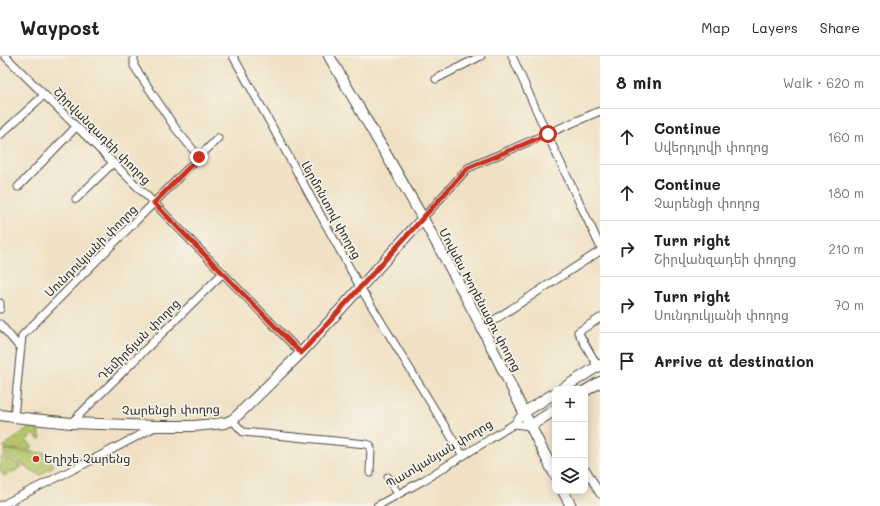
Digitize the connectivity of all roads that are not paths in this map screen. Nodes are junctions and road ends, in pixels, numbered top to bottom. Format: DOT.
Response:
graph roads {
  1 [pos="5,56"];
  2 [pos="134,56"];
  3 [pos="233,56"];
  4 [pos="329,56"];
  5 [pos="481,56"];
  6 [pos="512,56"];
  7 [pos="436,79"];
  8 [pos="44,95"];
  9 [pos="600,111"];
  10 [pos="76,127"];
  11 [pos="548,134"];
  12 [pos="0,135"];
  13 [pos="218,138"];
  14 [pos="199,157"];
  15 [pos="113,163"];
  16 [pos="18,187"];
  17 [pos="76,199"];
  18 [pos="154,203"];
  19 [pos="423,218"];
  20 [pos="600,246"];
  21 [pos="600,251"];
  22 [pos="223,273"];
  23 [pos="360,287"];
  24 [pos="0,303"];
  25 [pos="0,308"];
  26 [pos="600,318"];
  27 [pos="0,324"];
  28 [pos="482,328"];
  29 [pos="21,349"];
  30 [pos="301,353"];
  31 [pos="599,366"];
  32 [pos="600,382"];
  33 [pos="567,386"];
  34 [pos="588,389"];
  35 [pos="552,395"];
  36 [pos="552,412"];
  37 [pos="523,413"];
  38 [pos="0,415"];
  39 [pos="14,417"];
  40 [pos="232,420"];
  41 [pos="71,423"];
  42 [pos="514,424"];
  43 [pos="157,426"];
  44 [pos="530,426"];
  45 [pos="463,456"];
  46 [pos="552,469"];
  47 [pos="370,473"];
  48 [pos="588,473"];
  49 [pos="388,477"];
  50 [pos="398,494"];
  51 [pos="565,494"];
  52 [pos="600,494"];
  53 [pos="391,502"];
  54 [pos="0,506"];
  55 [pos="377,506"];
  56 [pos="571,506"];
  1 -- 8 [label="street, Շիրվանզադեի փողոց"];
  2 -- 14 [label="street"];
  3 -- 23 [label="street, Լերմոնտով փողոց"];
  4 -- 19 [label="main road, Մովսես Խորենացու փողոց"];
  5 -- 7 [label="street"];
  6 -- 11 [label="street"];
  8 -- 10 [label="street, Շիրվանզադեի փողոց"];
  8 -- 12 [label="street"];
  9 -- 11 [label="street"];
  10 -- 15 [label="street, Շիրվանզադեի փողոց"];
  10 -- 16 [label="street"];
  11 -- 19 [label="street"];
  11 -- 20 [label="street"];
  13 -- 14 [label="street, Սունդուկյանի փողոց"];
  14 -- 18 [label="street, Սունդուկյանի փողոց"];
  15 -- 17 [label="street"];
  15 -- 18 [label="street, Շիրվանզադեի փողոց"];
  18 -- 22 [label="street, Շիրվանզադեի փողոց"];
  18 -- 29 [label="street, Սունդուկյանի փողոց"];
  19 -- 23 [label="main road, Չարենցի փողոց"];
  19 -- 28 [label="main road, Մովսես Խորենացու փողոց"];
  21 -- 28 [label="street"];
  22 -- 30 [label="street, Շիրվանզադեի փողոց"];
  22 -- 41 [label="street, Դեմիրճյան փողոց"];
  23 -- 30 [label="main road, Չարենցի փողոց"];
  23 -- 45 [label="street, Լերմոնտով փողոց"];
  24 -- 25 [label="street"];
  26 -- 31 [label="street"];
  27 -- 29 [label="street"];
  28 -- 37 [label="main road, Մովսես Խորենացու փողոց"];
  29 -- 39 [label="street, Սունդուկյանի փողոց"];
  30 -- 40 [label="main road, Չարենցի փողոց"];
  31 -- 33 [label="main road"];
  32 -- 34 [label="main road"];
  35 -- 37 [label="main road, Պատկանյան փողոց"];
  36 -- 44 [label="main road"];
  37 -- 42 [label="street, Պատկանյան փողոց"];
  37 -- 44 [label="main road, Մովսես Խորենացու փողոց"];
  38 -- 39 [label="main road, Չարենցի փողոց"];
  39 -- 41 [label="main road, Չարենցի փողոց"];
  40 -- 43 [label="main road, Չարենցի փողոց"];
  40 -- 47 [label="street"];
  41 -- 43 [label="main road, Չարենցի փողոց"];
  42 -- 44 [label="street"];
  42 -- 45 [label="street, Պատկանյան փողոց"];
  43 -- 54 [label="street"];
  44 -- 46 [label="main road, Մովսես Խորենացու փողոց"];
  45 -- 50 [label="street, Պատկանյան փողոց"];
  48 -- 52 [label="street"];
  49 -- 50 [label="street"];
  50 -- 53 [label="street, Պատկանյան փողոց"];
  51 -- 56 [label="main road"];
  53 -- 55 [label="street, Պատկանյան փողոց"];
}
